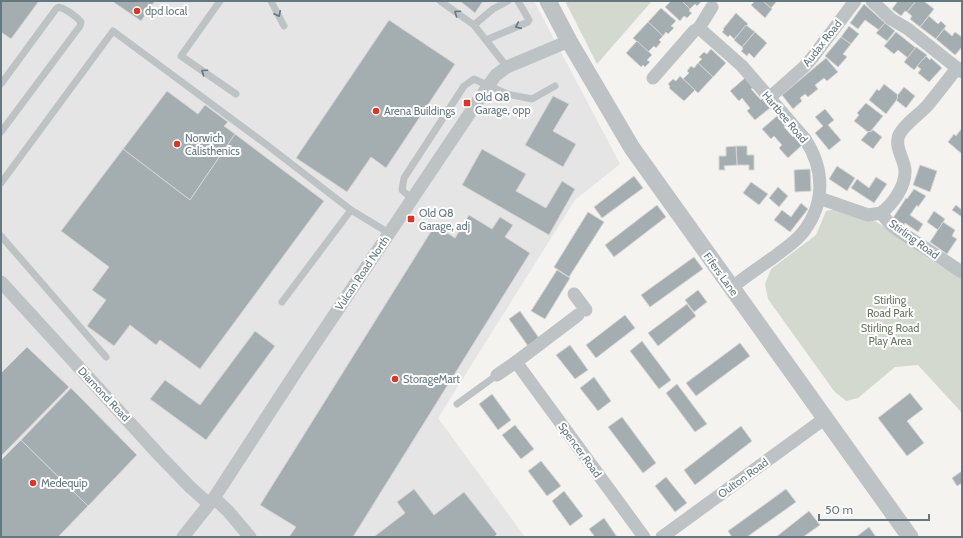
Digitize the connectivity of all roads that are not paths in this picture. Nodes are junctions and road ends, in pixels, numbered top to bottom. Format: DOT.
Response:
graph roads {
  1 [pos="220,1"];
  2 [pos="272,1"];
  3 [pos="440,1"];
  4 [pos="508,1"];
  5 [pos="518,1"];
  6 [pos="548,1"];
  7 [pos="855,1"];
  8 [pos="872,1"];
  9 [pos="712,7"];
  10 [pos="474,25"];
  11 [pos="284,26"];
  12 [pos="700,28"];
  13 [pos="486,40"];
  14 [pos="569,41"];
  15 [pos="507,66"];
  16 [pos="960,70"];
  17 [pos="653,78"];
  18 [pos="1,84"];
  19 [pos="488,86"];
  20 [pos="555,86"];
  21 [pos="236,94"];
  22 [pos="769,98"];
  23 [pos="1,132"];
  24 [pos="1,183"];
  25 [pos="819,198"];
  26 [pos="412,199"];
  27 [pos="351,210"];
  28 [pos="881,213"];
  29 [pos="389,233"];
  30 [pos="1,236"];
  31 [pos="962,272"];
  32 [pos="1,282"];
  33 [pos="731,288"];
  34 [pos="574,294"];
  35 [pos="282,302"];
  36 [pos="106,357"];
  37 [pos="516,362"];
  38 [pos="497,375"];
  39 [pos="457,404"];
  40 [pos="824,419"];
  41 [pos="212,501"];
  42 [pos="183,537"];
  43 [pos="250,537"];
  44 [pos="644,537"];
  45 [pos="662,537"];
  46 [pos="910,537"];
  21 -- 1 [label="lane, one-way"];
  2 -- 11 [label="lane, one-way"];
  10 -- 3 [label="lane, one-way"];
  4 -- 10 [label="lane"];
  5 -- 13 [label="lane, one-way"];
  6 -- 14 [label="street, Fifers Lane"];
  7 -- 22 [label="street, Audax Road"];
  8 -- 16 [label="street"];
  9 -- 12 [label="street"];
  10 -- 13 [label="lane"];
  12 -- 17 [label="street"];
  12 -- 22 [label="street, Hartbee Road"];
  13 -- 15 [label="lane"];
  14 -- 15 [label="street, Vulcan Road North"];
  14 -- 33 [label="street, Fifers Lane"];
  15 -- 19 [label="street, Vulcan Road North"];
  16 -- 28 [label="street"];
  18 -- 23 [label="lane"];
  19 -- 20 [label="lane"];
  19 -- 26 [label="street, Vulcan Road North"];
  19 -- 26 [label="lane"];
  22 -- 25 [label="street, Hartbee Road"];
  24 -- 27 [label="lane"];
  25 -- 28 [label="street, Stirling Road"];
  25 -- 33 [label="street, Hartbee Road"];
  26 -- 29 [label="street, Vulcan Road North"];
  27 -- 29 [label="lane"];
  27 -- 35 [label="lane"];
  28 -- 31 [label="street, Stirling Road"];
  29 -- 41 [label="street, Vulcan Road North"];
  30 -- 36 [label="lane"];
  32 -- 41 [label="street, Diamond Road"];
  33 -- 40 [label="street, Fifers Lane"];
  34 -- 37 [label="street"];
  37 -- 38 [label="street"];
  37 -- 44 [label="street, Spencer Road"];
  38 -- 39 [label="lane"];
  40 -- 45 [label="street, Oulton Road"];
  40 -- 46 [label="street, Fifers Lane"];
  41 -- 42 [label="street, Vulcan Road North"];
  41 -- 43 [label="street, Diamond Road"];
}
